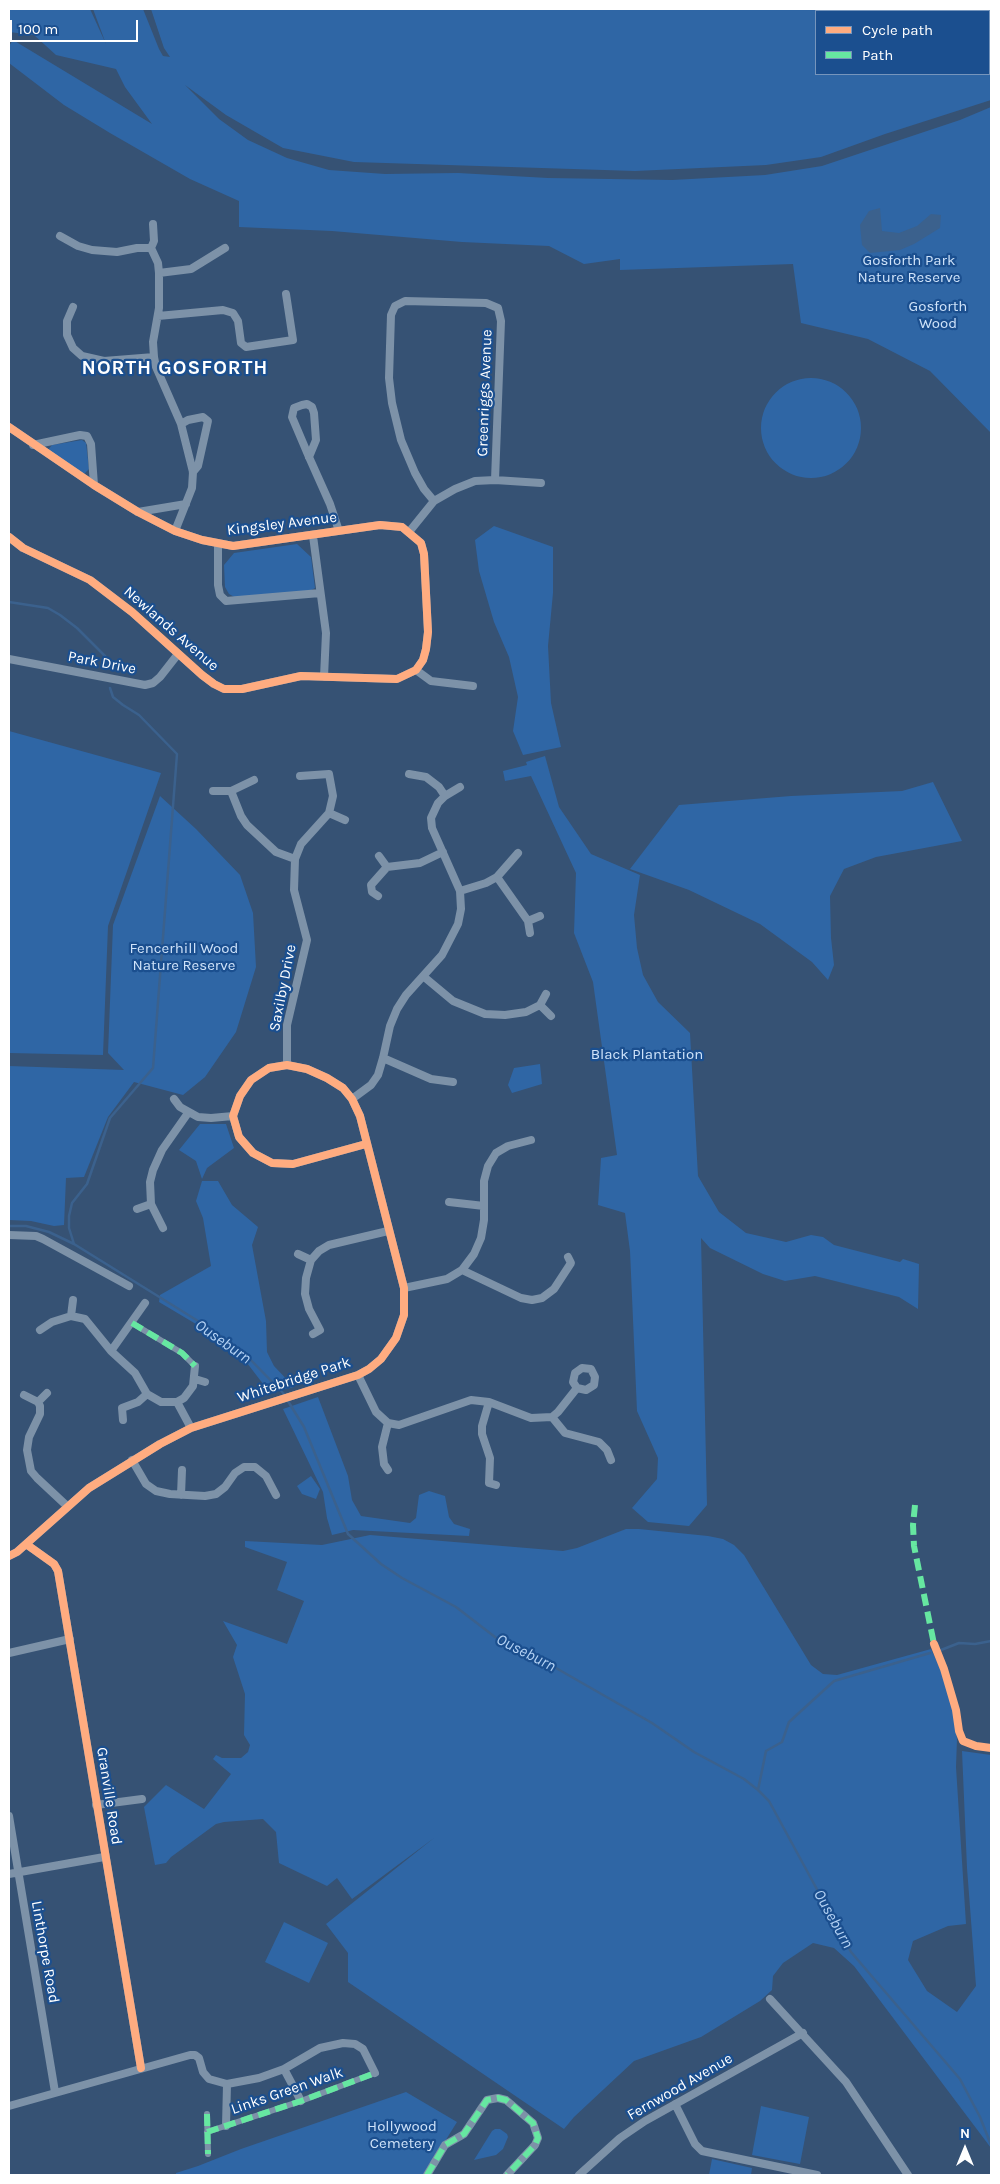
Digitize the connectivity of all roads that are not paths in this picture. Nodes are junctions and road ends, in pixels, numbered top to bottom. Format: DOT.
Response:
graph roads {
  1 [pos="153,224"];
  2 [pos="60,236"];
  3 [pos="151,248"];
  4 [pos="225,248"];
  5 [pos="159,273"];
  6 [pos="286,294"];
  7 [pos="72,307"];
  8 [pos="158,316"];
  9 [pos="154,357"];
  10 [pos="181,424"];
  11 [pos="9,427"];
  12 [pos="33,445"];
  13 [pos="309,457"];
  14 [pos="193,472"];
  15 [pos="495,480"];
  16 [pos="541,483"];
  17 [pos="94,485"];
  18 [pos="434,501"];
  19 [pos="186,504"];
  20 [pos="138,512"];
  21 [pos="175,531"];
  22 [pos="340,531"];
  23 [pos="409,532"];
  24 [pos="313,536"];
  25 [pos="9,537"];
  26 [pos="218,544"];
  27 [pos="320,593"];
  28 [pos="178,654"];
  29 [pos="9,659"];
  30 [pos="416,670"];
  31 [pos="324,677"];
  32 [pos="473,686"];
  33 [pos="408,774"];
  34 [pos="300,776"];
  35 [pos="254,780"];
  36 [pos="460,788"];
  37 [pos="213,791"];
  38 [pos="231,791"];
  39 [pos="445,796"];
  40 [pos="329,813"];
  41 [pos="345,820"];
  42 [pos="443,852"];
  43 [pos="518,853"];
  44 [pos="379,856"];
  45 [pos="295,859"];
  46 [pos="388,868"];
  47 [pos="497,876"];
  48 [pos="460,891"];
  49 [pos="378,896"];
  50 [pos="540,916"];
  51 [pos="528,921"];
  52 [pos="530,933"];
  53 [pos="423,976"];
  54 [pos="546,994"];
  55 [pos="540,1006"];
  56 [pos="551,1016"];
  57 [pos="384,1058"];
  58 [pos="287,1065"];
  59 [pos="453,1082"];
  60 [pos="174,1099"];
  61 [pos="352,1099"];
  62 [pos="188,1113"];
  63 [pos="234,1116"];
  64 [pos="366,1144"];
  65 [pos="528,1144"];
  66 [pos="449,1202"];
  67 [pos="151,1204"];
  68 [pos="484,1206"];
  69 [pos="137,1209"];
  70 [pos="164,1228"];
  71 [pos="388,1231"];
  72 [pos="9,1235"];
  73 [pos="298,1254"];
  74 [pos="311,1260"];
  75 [pos="572,1263"];
  76 [pos="462,1270"];
  77 [pos="129,1286"];
  78 [pos="404,1288"];
  79 [pos="73,1300"];
  80 [pos="145,1303"];
  81 [pos="72,1316"];
  82 [pos="132,1323"];
  83 [pos="40,1330"];
  84 [pos="319,1332"];
  85 [pos="111,1351"];
  86 [pos="195,1366"];
  87 [pos="358,1375"];
  88 [pos="195,1379"];
  89 [pos="205,1382"];
  90 [pos="577,1388"];
  91 [pos="47,1393"];
  92 [pos="147,1394"];
  93 [pos="24,1395"];
  94 [pos="38,1402"];
  95 [pos="178,1402"];
  96 [pos="489,1402"];
  97 [pos="552,1417"];
  98 [pos="123,1420"];
  99 [pos="388,1423"];
  100 [pos="191,1428"];
  101 [pos="132,1460"];
  102 [pos="611,1460"];
  103 [pos="182,1470"];
  104 [pos="388,1470"];
  105 [pos="490,1484"];
  106 [pos="181,1495"];
  107 [pos="276,1495"];
  108 [pos="67,1506"];
  109 [pos="26,1544"];
  110 [pos="9,1556"];
  111 [pos="70,1639"];
  112 [pos="9,1653"];
  113 [pos="142,1799"];
  114 [pos="96,1805"];
  115 [pos="9,1816"];
  116 [pos="104,1857"];
  117 [pos="18,1873"];
  118 [pos="9,1874"];
  119 [pos="770,1999"];
  120 [pos="803,2033"];
  121 [pos="141,2068"];
  122 [pos="284,2069"];
  123 [pos="375,2073"];
  124 [pos="227,2084"];
  125 [pos="55,2092"];
  126 [pos="301,2101"];
  127 [pos="675,2104"];
  128 [pos="9,2106"];
  129 [pos="207,2114"];
  130 [pos="226,2126"];
  131 [pos="207,2132"];
  132 [pos="208,2154"];
  133 [pos="798,2173"];
  134 [pos="427,2175"];
  135 [pos="507,2175"];
  136 [pos="579,2175"];
  137 [pos="817,2175"];
  138 [pos="908,2175"];
  1 -- 3 [label="street"];
  2 -- 3 [label="street"];
  3 -- 5 [label="street"];
  4 -- 5 [label="street"];
  5 -- 8 [label="street"];
  6 -- 8 [label="street"];
  7 -- 9 [label="street"];
  8 -- 9 [label="street"];
  9 -- 10 [label="street"];
  10 -- 14 [label="street"];
  10 -- 14 [label="street"];
  11 -- 12 [label="street, Kingsley Avenue"];
  12 -- 17 [label="street, Kingsley Avenue"];
  12 -- 17 [label="street"];
  13 -- 13 [label="street"];
  13 -- 22 [label="street"];
  14 -- 19 [label="street"];
  15 -- 16 [label="street"];
  15 -- 18 [label="street"];
  15 -- 18 [label="street, Greenriggs Avenue"];
  17 -- 20 [label="street, Kingsley Avenue"];
  18 -- 23 [label="street"];
  19 -- 20 [label="street"];
  19 -- 21 [label="street"];
  20 -- 21 [label="street, Kingsley Avenue"];
  21 -- 26 [label="street, Kingsley Avenue"];
  22 -- 23 [label="street, Kingsley Avenue"];
  22 -- 24 [label="street, Kingsley Avenue"];
  23 -- 30 [label="street"];
  24 -- 26 [label="street, Kingsley Avenue"];
  24 -- 27 [label="street"];
  25 -- 28 [label="street, Newlands Avenue"];
  26 -- 27 [label="street"];
  27 -- 31 [label="street"];
  28 -- 29 [label="street, Park Drive"];
  28 -- 31 [label="street, Newlands Avenue"];
  30 -- 31 [label="street, Newlands Avenue"];
  30 -- 32 [label="street"];
  33 -- 39 [label="street"];
  34 -- 40 [label="street"];
  35 -- 38 [label="street"];
  36 -- 39 [label="street"];
  37 -- 38 [label="street"];
  38 -- 45 [label="street"];
  39 -- 42 [label="street"];
  40 -- 41 [label="street"];
  40 -- 45 [label="street"];
  42 -- 46 [label="street"];
  42 -- 48 [label="street"];
  43 -- 47 [label="street"];
  44 -- 46 [label="street"];
  45 -- 58 [label="street, Saxilby Drive"];
  46 -- 49 [label="street"];
  47 -- 48 [label="street"];
  47 -- 51 [label="street"];
  48 -- 53 [label="street"];
  50 -- 51 [label="street"];
  51 -- 52 [label="street"];
  53 -- 55 [label="street"];
  53 -- 57 [label="street"];
  54 -- 55 [label="street"];
  55 -- 56 [label="street"];
  57 -- 59 [label="street"];
  57 -- 61 [label="street"];
  58 -- 61 [label="street"];
  58 -- 63 [label="street"];
  60 -- 62 [label="street"];
  61 -- 64 [label="street"];
  62 -- 63 [label="street"];
  62 -- 67 [label="street"];
  63 -- 64 [label="street"];
  64 -- 71 [label="street, Whitebridge Park"];
  65 -- 68 [label="street"];
  66 -- 68 [label="street"];
  67 -- 69 [label="street"];
  67 -- 70 [label="street"];
  68 -- 76 [label="street"];
  71 -- 74 [label="street"];
  71 -- 78 [label="street, Whitebridge Park"];
  72 -- 77 [label="street"];
  73 -- 74 [label="street"];
  74 -- 84 [label="street"];
  75 -- 76 [label="street"];
  76 -- 78 [label="street"];
  78 -- 87 [label="street, Whitebridge Park"];
  79 -- 81 [label="street"];
  80 -- 82 [label="street"];
  81 -- 83 [label="street"];
  81 -- 85 [label="street"];
  82 -- 85 [label="street"];
  82 -- 86 [label="street"];
  85 -- 92 [label="street"];
  86 -- 88 [label="street"];
  87 -- 99 [label="street"];
  87 -- 100 [label="street, Whitebridge Park"];
  88 -- 89 [label="street"];
  88 -- 95 [label="street"];
  90 -- 97 [label="street"];
  91 -- 94 [label="street"];
  92 -- 95 [label="street"];
  92 -- 98 [label="street"];
  93 -- 94 [label="street"];
  94 -- 108 [label="street"];
  95 -- 100 [label="street"];
  96 -- 97 [label="street"];
  96 -- 99 [label="street"];
  96 -- 105 [label="street"];
  97 -- 102 [label="street"];
  99 -- 104 [label="street"];
  100 -- 101 [label="street, Whitebridge Park"];
  101 -- 106 [label="street"];
  101 -- 108 [label="street, Whitebridge Park"];
  103 -- 106 [label="street"];
  106 -- 107 [label="street"];
  108 -- 109 [label="street, Whitebridge Park"];
  109 -- 110 [label="street, Whitebridge Park"];
  109 -- 111 [label="street, Granville Road"];
  111 -- 112 [label="street"];
  111 -- 114 [label="street, Granville Road"];
  113 -- 114 [label="street"];
  114 -- 116 [label="street, Granville Road"];
  115 -- 117 [label="street, Linthorpe Road"];
  116 -- 117 [label="street"];
  116 -- 121 [label="street, Granville Road"];
  117 -- 118 [label="street"];
  117 -- 125 [label="street, Linthorpe Road"];
  119 -- 120 [label="street"];
  120 -- 127 [label="street, Fernwood Avenue"];
  120 -- 138 [label="street"];
  121 -- 124 [label="street"];
  121 -- 125 [label="street"];
  122 -- 123 [label="street"];
  122 -- 124 [label="street"];
  122 -- 126 [label="street"];
  123 -- 126 [label="street, Links Green Walk"];
  124 -- 130 [label="street"];
  125 -- 128 [label="street"];
  126 -- 130 [label="street, Links Green Walk"];
  127 -- 133 [label="street"];
  127 -- 136 [label="street, Fernwood Avenue"];
  129 -- 131 [label="street"];
  130 -- 131 [label="street, Links Green Walk"];
  131 -- 132 [label="street"];
  133 -- 137 [label="street"];
  134 -- 135 [label="street"];
}
